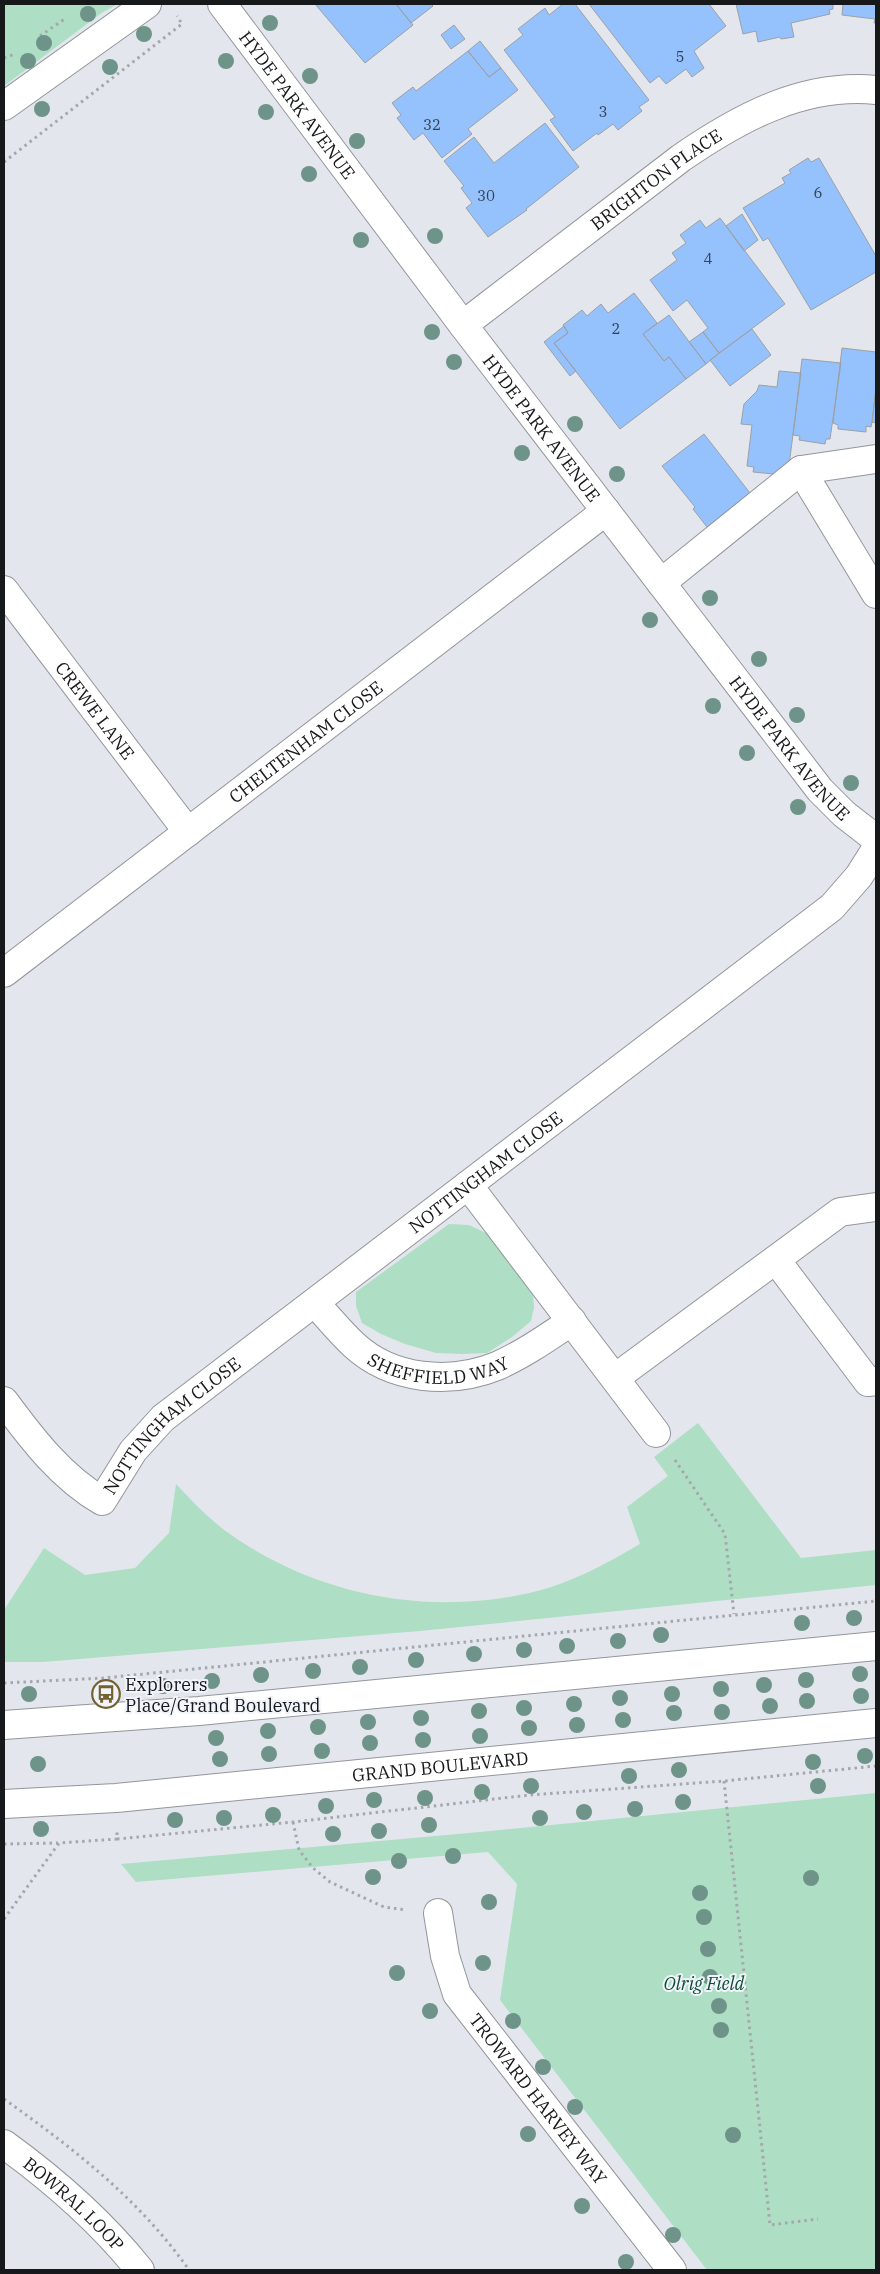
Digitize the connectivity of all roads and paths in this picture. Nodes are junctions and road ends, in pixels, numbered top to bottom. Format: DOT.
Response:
graph roads {
  1 [pos="147,4"];
  2 [pos="222,4"];
  3 [pos="174,9"];
  4 [pos="876,90"];
  5 [pos="4,106"];
  6 [pos="4,162"];
  7 [pos="463,325"];
  8 [pos="876,459"];
  9 [pos="801,470"];
  10 [pos="606,511"];
  11 [pos="661,583"];
  12 [pos="4,590"];
  13 [pos="876,594"];
  14 [pos="188,832"];
  15 [pos="876,838"];
  16 [pos="876,850"];
  17 [pos="4,973"];
  18 [pos="468,1185"];
  19 [pos="876,1208"];
  20 [pos="776,1260"];
  21 [pos="315,1303"];
  22 [pos="572,1321"];
  23 [pos="616,1378"];
  24 [pos="876,1380"];
  25 [pos="4,1401"];
  26 [pos="656,1433"];
  27 [pos="876,1602"];
  28 [pos="734,1614"];
  29 [pos="876,1646"];
  30 [pos="4,1683"];
  31 [pos="4,1724"];
  32 [pos="876,1724"];
  33 [pos="876,1766"];
  34 [pos="724,1781"];
  35 [pos="116,1798"];
  36 [pos="4,1804"];
  37 [pos="293,1822"];
  38 [pos="117,1839"];
  39 [pos="59,1843"];
  40 [pos="4,1844"];
  41 [pos="438,1913"];
  42 [pos="4,1919"];
  43 [pos="4,2144"];
  44 [pos="818,2219"];
  45 [pos="140,2270"];
  46 [pos="672,2270"];
  1 -- 5 [label="street"];
  2 -- 7 [label="street, HYDE PARK AVENUE"];
  3 -- 6 [label="path"];
  4 -- 7 [label="street, BRIGHTON PLACE"];
  7 -- 10 [label="street, HYDE PARK AVENUE"];
  8 -- 9 [label="street"];
  9 -- 11 [label="street"];
  9 -- 13 [label="street"];
  10 -- 11 [label="street, HYDE PARK AVENUE"];
  10 -- 14 [label="street, CHELTENHAM CLOSE"];
  11 -- 15 [label="street, HYDE PARK AVENUE"];
  12 -- 14 [label="street, CREWE LANE"];
  14 -- 17 [label="street, CHELTENHAM CLOSE"];
  16 -- 18 [label="street, NOTTINGHAM CLOSE"];
  18 -- 21 [label="street, NOTTINGHAM CLOSE"];
  18 -- 22 [label="street"];
  19 -- 20 [label="street"];
  20 -- 23 [label="street"];
  20 -- 24 [label="street"];
  21 -- 22 [label="street, SHEFFIELD WAY"];
  21 -- 25 [label="street, NOTTINGHAM CLOSE"];
  22 -- 23 [label="street"];
  23 -- 26 [label="street"];
  26 -- 28 [label="path"];
  27 -- 28 [label="path"];
  28 -- 30 [label="path"];
  29 -- 31 [label="street"];
  32 -- 35 [label="street, GRAND BOULEVARD"];
  33 -- 34 [label="path"];
  34 -- 37 [label="path"];
  34 -- 44 [label="path"];
  35 -- 36 [label="street, GRAND BOULEVARD"];
  35 -- 38 [label="path"];
  37 -- 38 [label="path"];
  37 -- 41 [label="path"];
  38 -- 39 [label="path"];
  39 -- 40 [label="path"];
  39 -- 42 [label="path"];
  41 -- 46 [label="street, TROWARD HARVEY WAY"];
  43 -- 45 [label="street, BOWRAL LOOP"];
}
